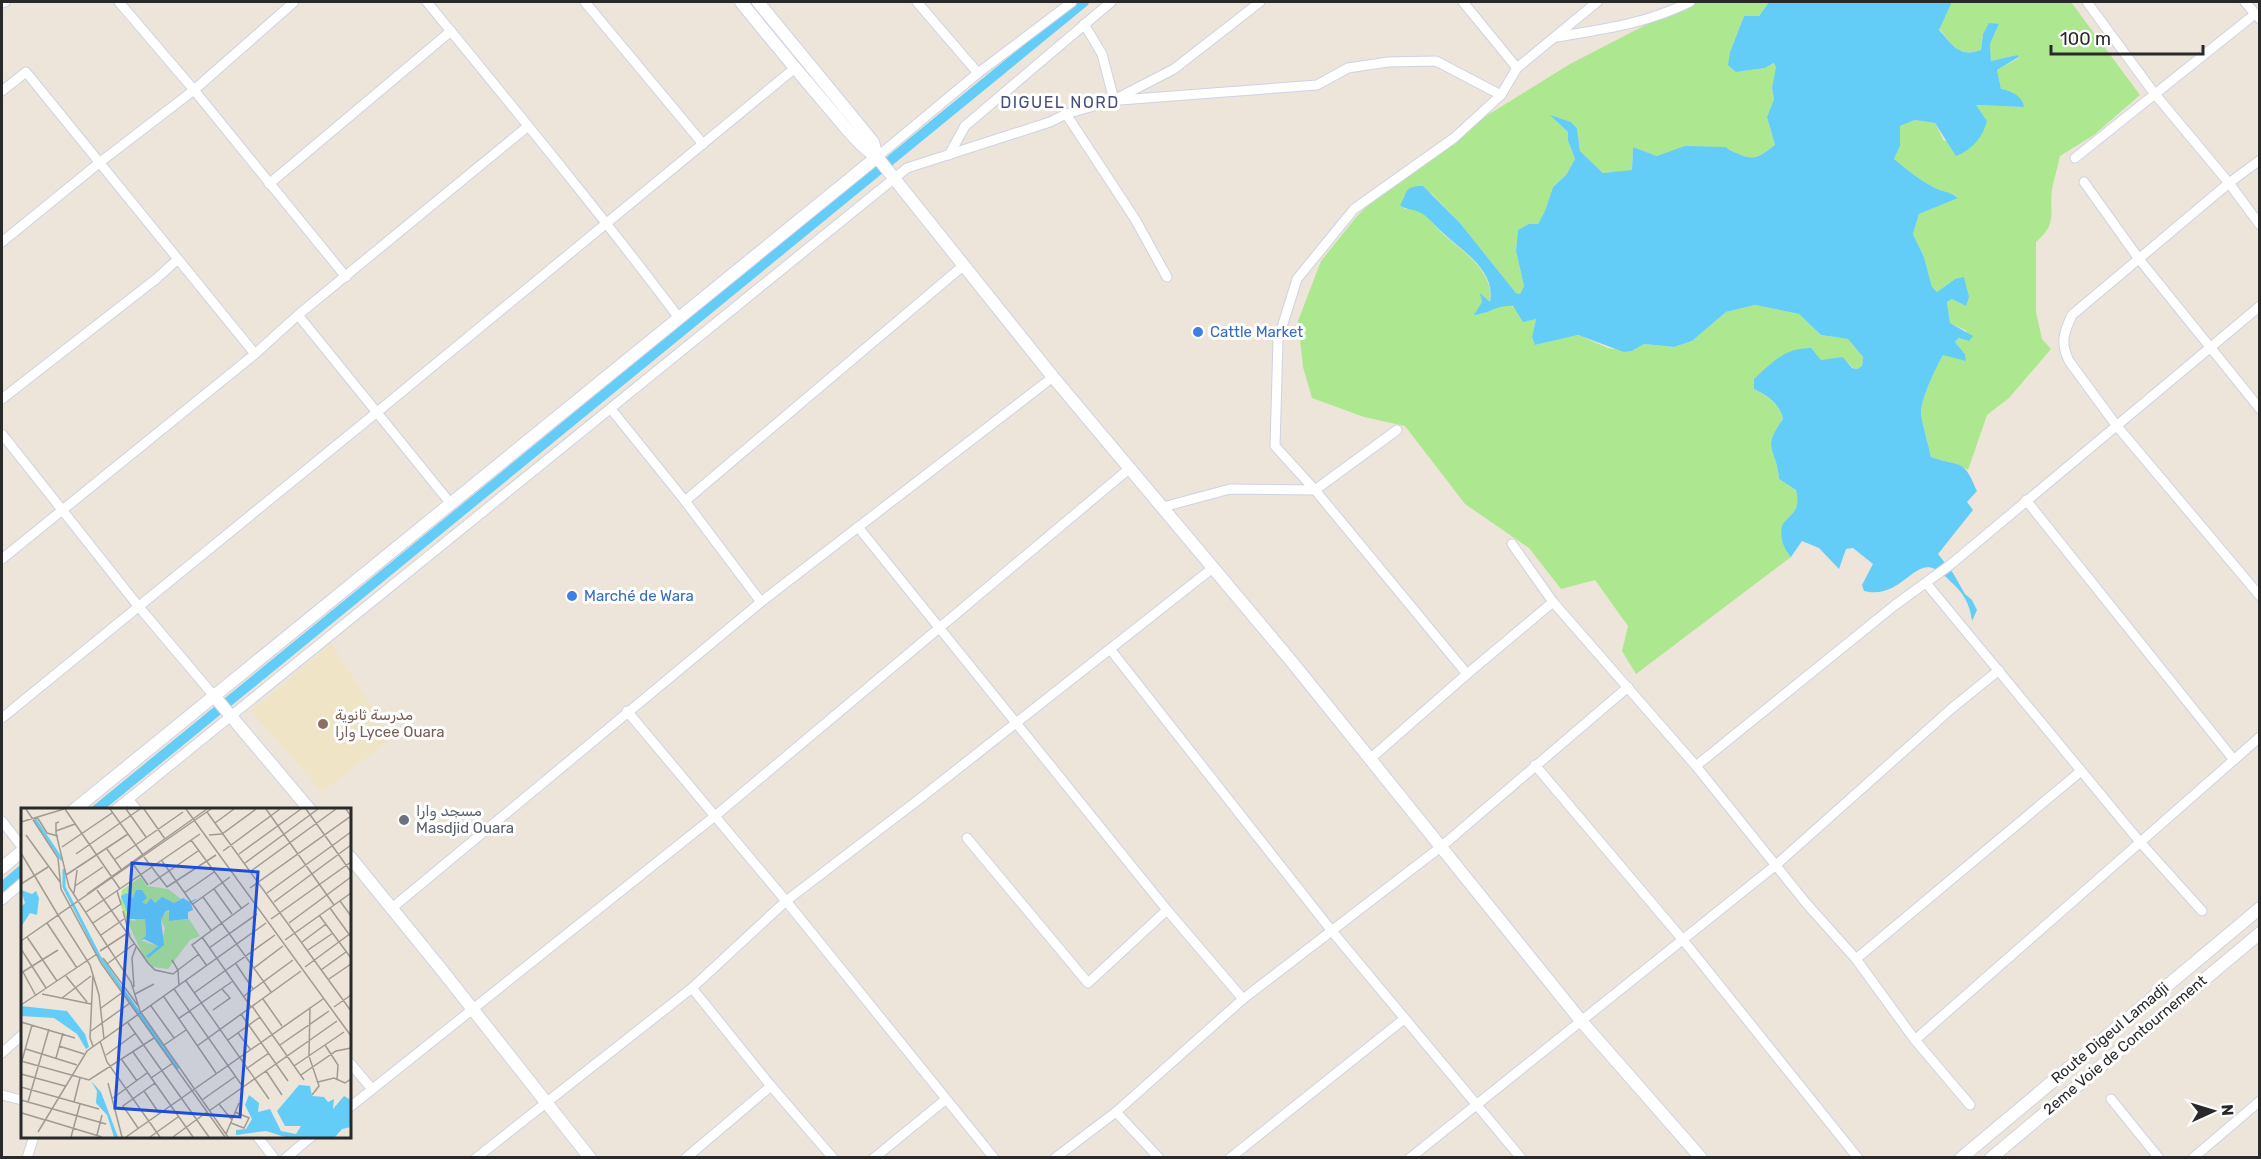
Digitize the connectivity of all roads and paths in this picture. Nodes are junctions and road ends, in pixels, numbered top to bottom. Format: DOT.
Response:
graph roads {
  1 [pos="119,2"];
  2 [pos="294,2"];
  3 [pos="427,2"];
  4 [pos="585,2"];
  5 [pos="741,2"];
  6 [pos="758,2"];
  7 [pos="917,2"];
  8 [pos="1071,2"];
  9 [pos="1111,2"];
  10 [pos="1260,2"];
  11 [pos="1463,2"];
  12 [pos="1597,2"];
  13 [pos="1690,2"];
  14 [pos="2087,2"];
  15 [pos="2245,2"];
  16 [pos="2257,17"];
  17 [pos="1084,24"];
  18 [pos="451,31"];
  19 [pos="1554,37"];
  20 [pos="795,68"];
  21 [pos="1517,68"];
  22 [pos="978,73"];
  23 [pos="194,90"];
  24 [pos="2,91"];
  25 [pos="2154,93"];
  26 [pos="1501,95"];
  27 [pos="1114,100"];
  28 [pos="1066,114"];
  29 [pos="528,127"];
  30 [pos="703,144"];
  31 [pos="949,155"];
  32 [pos="2075,158"];
  33 [pos="879,159"];
  34 [pos="2259,160"];
  35 [pos="99,163"];
  36 [pos="892,176"];
  37 [pos="2084,182"];
  38 [pos="2229,183"];
  39 [pos="269,184"];
  40 [pos="606,222"];
  41 [pos="2259,225"];
  42 [pos="2,242"];
  43 [pos="2139,259"];
  44 [pos="177,260"];
  45 [pos="964,265"];
  46 [pos="346,277"];
  47 [pos="1167,277"];
  48 [pos="2259,306"];
  49 [pos="298,315"];
  50 [pos="679,318"];
  51 [pos="2210,348"];
  52 [pos="255,354"];
  53 [pos="1053,377"];
  54 [pos="2,399"];
  55 [pos="611,409"];
  56 [pos="2259,409"];
  57 [pos="376,413"];
  58 [pos="2116,425"];
  59 [pos="1397,430"];
  60 [pos="2,434"];
  61 [pos="1130,468"];
  62 [pos="1315,490"];
  63 [pos="2026,500"];
  64 [pos="685,501"];
  65 [pos="451,504"];
  66 [pos="1163,507"];
  67 [pos="62,511"];
  68 [pos="858,527"];
  69 [pos="1512,544"];
  70 [pos="2,559"];
  71 [pos="1214,567"];
  72 [pos="1926,583"];
  73 [pos="2259,596"];
  74 [pos="761,602"];
  75 [pos="1553,602"];
  76 [pos="139,607"];
  77 [pos="938,629"];
  78 [pos="1110,649"];
  79 [pos="2000,670"];
  80 [pos="1467,674"];
  81 [pos="1628,687"];
  82 [pos="216,698"];
  83 [pos="627,711"];
  84 [pos="229,713"];
  85 [pos="2,718"];
  86 [pos="1015,723"];
  87 [pos="2259,737"];
  88 [pos="1370,759"];
  89 [pos="2234,760"];
  90 [pos="1535,765"];
  91 [pos="1696,766"];
  92 [pos="2081,771"];
  93 [pos="128,799"];
  94 [pos="77,808"];
  95 [pos="118,808"];
  96 [pos="135,808"];
  97 [pos="308,808"];
  98 [pos="715,816"];
  99 [pos="2,821"];
  100 [pos="967,838"];
  101 [pos="2140,842"];
  102 [pos="1442,846"];
  103 [pos="21,848"];
  104 [pos="21,850"];
  105 [pos="351,858"];
  106 [pos="1776,865"];
  107 [pos="2,868"];
  108 [pos="21,884"];
  109 [pos="2,900"];
  110 [pos="786,901"];
  111 [pos="392,908"];
  112 [pos="2259,908"];
  113 [pos="1167,910"];
  114 [pos="2202,911"];
  115 [pos="1331,930"];
  116 [pos="2259,933"];
  117 [pos="1683,940"];
  118 [pos="1856,959"];
  119 [pos="692,988"];
  120 [pos="1243,999"];
  121 [pos="472,1009"];
  122 [pos="1404,1020"];
  123 [pos="1582,1022"];
  124 [pos="21,1036"];
  125 [pos="1916,1040"];
  126 [pos="2,1053"];
  127 [pos="351,1064"];
  128 [pos="771,1086"];
  129 [pos="372,1089"];
  130 [pos="2,1095"];
  131 [pos="2111,1099"];
  132 [pos="21,1100"];
  133 [pos="945,1100"];
  134 [pos="545,1101"];
  135 [pos="2259,1101"];
  136 [pos="1477,1104"];
  137 [pos="1970,1105"];
  138 [pos="351,1106"];
  139 [pos="1116,1112"];
  140 [pos="34,1138"];
  141 [pos="258,1138"];
  142 [pos="311,1138"];
  143 [pos="27,1158"];
  144 [pos="274,1158"];
  145 [pos="286,1158"];
  146 [pos="476,1158"];
  147 [pos="590,1158"];
  148 [pos="686,1158"];
  149 [pos="833,1158"];
  150 [pos="874,1158"];
  151 [pos="994,1158"];
  152 [pos="1055,1158"];
  153 [pos="1159,1158"];
  154 [pos="1230,1158"];
  155 [pos="1410,1158"];
  156 [pos="1521,1158"];
  157 [pos="1701,1158"];
  158 [pos="1858,1158"];
  159 [pos="1962,1158"];
  160 [pos="1991,1158"];
  161 [pos="2159,1158"];
  162 [pos="2193,1158"];
  1 -- 23 [label="street"];
  2 -- 23 [label="street"];
  3 -- 18 [label="street"];
  4 -- 30 [label="street"];
  5 -- 20 [label="street"];
  6 -- 33 [label="street"];
  7 -- 22 [label="street"];
  8 -- 22 [label="street"];
  9 -- 17 [label="street"];
  10 -- 27 [label="street"];
  11 -- 21 [label="street"];
  12 -- 19 [label="street"];
  13 -- 19 [label="street"];
  14 -- 25 [label="street"];
  15 -- 16 [label="street"];
  16 -- 25 [label="street"];
  17 -- 27 [label="street"];
  17 -- 31 [label="street"];
  18 -- 29 [label="street"];
  18 -- 39 [label="street"];
  19 -- 21 [label="street"];
  20 -- 30 [label="street"];
  20 -- 33 [label="street"];
  21 -- 26 [label="street"];
  22 -- 33 [label="street"];
  23 -- 35 [label="street"];
  23 -- 39 [label="street"];
  24 -- 35 [label="street"];
  25 -- 32 [label="street"];
  25 -- 38 [label="street"];
  26 -- 27 [label="street"];
  26 -- 62 [label="street"];
  27 -- 28 [label="street"];
  28 -- 31 [label="street"];
  28 -- 47 [label="street"];
  29 -- 40 [label="street"];
  29 -- 46 [label="street"];
  30 -- 40 [label="street"];
  31 -- 36 [label="street"];
  33 -- 36 [label="street"];
  33 -- 50 [label="street"];
  34 -- 38 [label="street"];
  35 -- 42 [label="street"];
  35 -- 44 [label="street"];
  36 -- 45 [label="street"];
  36 -- 55 [label="street"];
  37 -- 43 [label="street"];
  38 -- 41 [label="street"];
  38 -- 43 [label="street"];
  39 -- 46 [label="street"];
  40 -- 50 [label="street"];
  40 -- 57 [label="street"];
  43 -- 51 [label="street"];
  43 -- 58 [label="street"];
  44 -- 52 [label="street"];
  44 -- 54 [label="street"];
  45 -- 53 [label="street"];
  45 -- 64 [label="street"];
  46 -- 49 [label="street"];
  48 -- 51 [label="street"];
  49 -- 52 [label="street"];
  49 -- 57 [label="street"];
  50 -- 65 [label="street"];
  51 -- 56 [label="street"];
  51 -- 58 [label="street"];
  52 -- 67 [label="street"];
  53 -- 61 [label="street"];
  53 -- 68 [label="street"];
  55 -- 64 [label="street"];
  55 -- 84 [label="street"];
  57 -- 65 [label="street"];
  57 -- 76 [label="street"];
  58 -- 63 [label="street"];
  58 -- 73 [label="street"];
  59 -- 62 [label="street"];
  60 -- 67 [label="street"];
  61 -- 66 [label="street"];
  61 -- 77 [label="street"];
  62 -- 66 [label="street"];
  62 -- 80 [label="street"];
  63 -- 72 [label="street"];
  63 -- 89 [label="street"];
  64 -- 74 [label="street"];
  65 -- 82 [label="street"];
  66 -- 71 [label="street"];
  67 -- 70 [label="street"];
  67 -- 76 [label="street"];
  68 -- 74 [label="street"];
  68 -- 77 [label="street"];
  69 -- 75 [label="street"];
  71 -- 78 [label="street"];
  71 -- 88 [label="street"];
  72 -- 79 [label="street"];
  72 -- 91 [label="street"];
  74 -- 83 [label="street"];
  75 -- 80 [label="street"];
  75 -- 81 [label="street"];
  76 -- 82 [label="street"];
  76 -- 85 [label="street"];
  77 -- 86 [label="street"];
  77 -- 98 [label="street"];
  78 -- 86 [label="street"];
  78 -- 115 [label="street"];
  79 -- 92 [label="street"];
  79 -- 106 [label="street"];
  80 -- 88 [label="street"];
  81 -- 90 [label="street"];
  81 -- 91 [label="street"];
  82 -- 84 [label="street"];
  82 -- 94 [label="street"];
  83 -- 98 [label="street"];
  83 -- 111 [label="street"];
  84 -- 93 [label="street"];
  84 -- 97 [label="street"];
  86 -- 110 [label="street"];
  86 -- 113 [label="street"];
  87 -- 89 [label="street"];
  88 -- 102 [label="street"];
  89 -- 101 [label="street"];
  90 -- 102 [label="street"];
  90 -- 117 [label="street"];
  91 -- 106 [label="street"];
  92 -- 101 [label="street"];
  92 -- 118 [label="street"];
  93 -- 95 [label="street"];
  93 -- 96 [label="street"];
  98 -- 110 [label="street"];
  98 -- 121 [label="street"];
  99 -- 103 [label="street"];
  100 -- 113 [label="street"];
  101 -- 114 [label="street"];
  101 -- 125 [label="street"];
  102 -- 115 [label="street"];
  102 -- 123 [label="street"];
  104 -- 107 [label="street"];
  105 -- 111 [label="street"];
  106 -- 117 [label="street"];
  106 -- 118 [label="street"];
  108 -- 109 [label="street"];
  110 -- 119 [label="street"];
  110 -- 133 [label="street"];
  111 -- 121 [label="street"];
  112 -- 159 [label="street, Route Digeul Lamadji"];
  113 -- 120 [label="street"];
  115 -- 120 [label="street"];
  115 -- 122 [label="street"];
  116 -- 160 [label="street, 2eme Voie de Contournement"];
  117 -- 123 [label="street"];
  117 -- 158 [label="street"];
  118 -- 125 [label="street"];
  119 -- 128 [label="street"];
  119 -- 134 [label="street"];
  120 -- 139 [label="street"];
  121 -- 129 [label="street"];
  121 -- 134 [label="street"];
  122 -- 136 [label="street"];
  122 -- 154 [label="street"];
  123 -- 136 [label="street"];
  123 -- 157 [label="street"];
  124 -- 126 [label="street"];
  125 -- 137 [label="street"];
  127 -- 129 [label="street"];
  128 -- 148 [label="street"];
  128 -- 149 [label="street"];
  129 -- 138 [label="street"];
  130 -- 132 [label="street"];
  131 -- 161 [label="street"];
  133 -- 150 [label="street"];
  133 -- 151 [label="street"];
  134 -- 146 [label="street"];
  134 -- 147 [label="street"];
  135 -- 162 [label="street"];
  136 -- 155 [label="street"];
  136 -- 156 [label="street"];
  139 -- 152 [label="street"];
  139 -- 153 [label="street"];
  140 -- 143 [label="street"];
  141 -- 144 [label="street"];
  142 -- 145 [label="street"];
}
